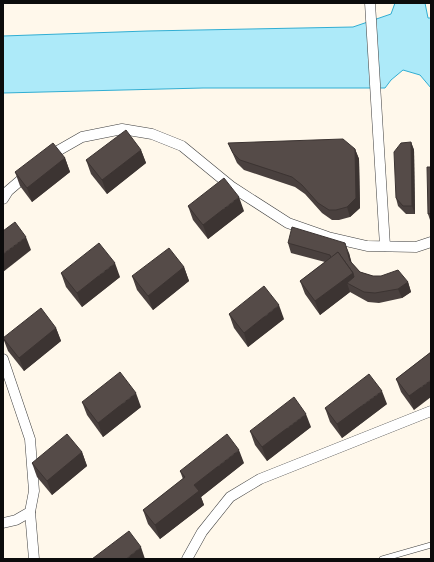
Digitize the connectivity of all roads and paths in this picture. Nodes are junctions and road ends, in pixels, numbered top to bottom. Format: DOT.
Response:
graph roads {
  1 [pos="370,7"];
  2 [pos="3,199"];
  3 [pos="431,242"];
  4 [pos="385,246"];
  5 [pos="3,359"];
  6 [pos="431,411"];
  7 [pos="30,512"];
  8 [pos="3,524"];
  9 [pos="431,545"];
  10 [pos="34,559"];
  11 [pos="187,559"];
  12 [pos="382,559"];
  1 -- 4 [label="street"];
  2 -- 4 [label="street"];
  3 -- 4 [label="street"];
  5 -- 7 [label="street"];
  6 -- 11 [label="street"];
  7 -- 8 [label="street"];
  7 -- 10 [label="street"];
  9 -- 12 [label="lane"];
}
